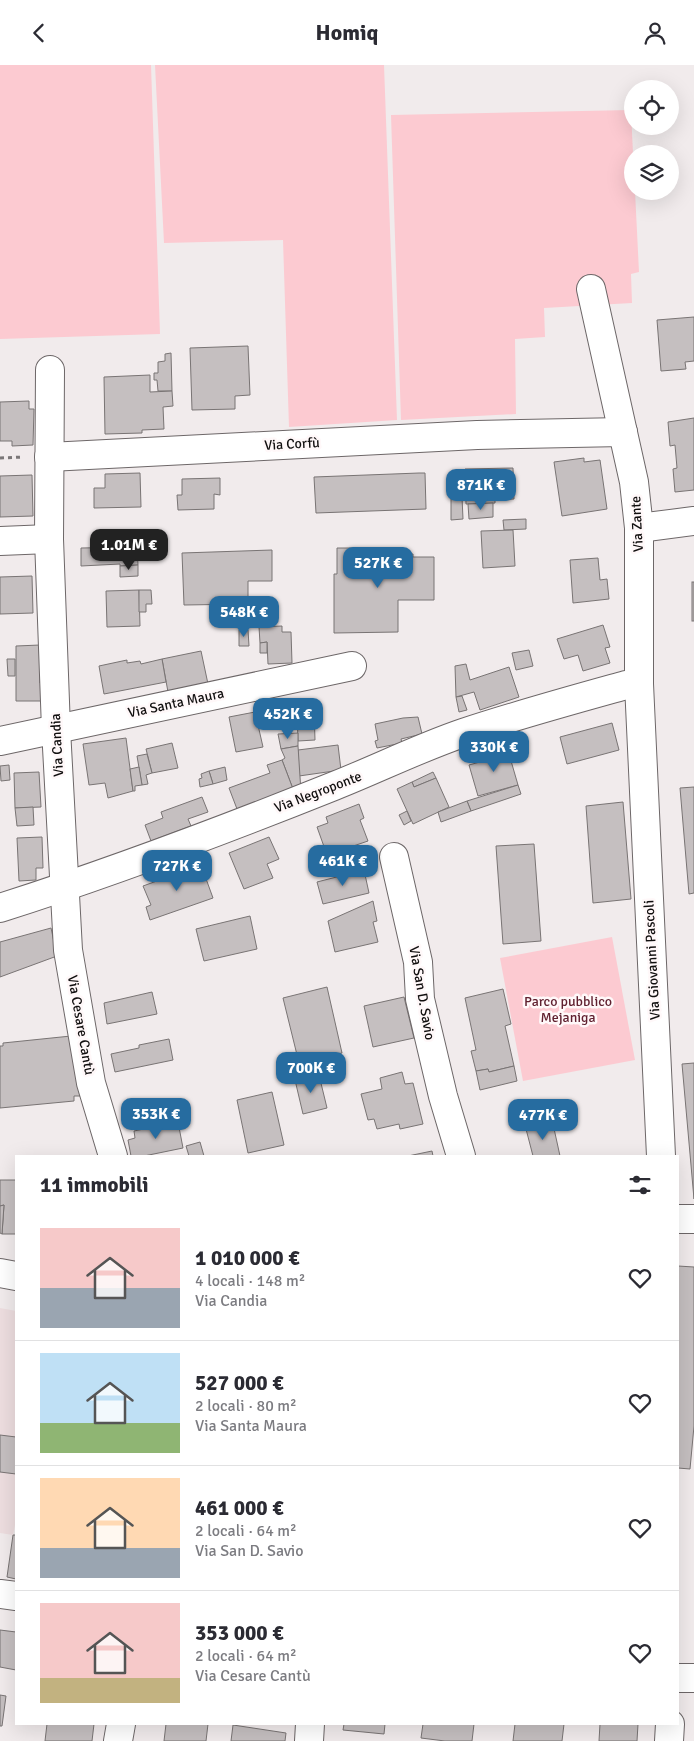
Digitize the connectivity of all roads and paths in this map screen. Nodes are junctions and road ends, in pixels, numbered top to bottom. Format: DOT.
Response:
graph roads {
  1 [pos="591,289"];
  2 [pos="50,370"];
  3 [pos="623,432"];
  4 [pos="49,457"];
  5 [pos="694,521"];
  6 [pos="639,527"];
  7 [pos="49,539"];
  8 [pos="0,541"];
  9 [pos="352,666"];
  10 [pos="639,684"];
  11 [pos="56,729"];
  12 [pos="0,741"];
  13 [pos="642,763"];
  14 [pos="394,857"];
  15 [pos="64,888"];
  16 [pos="0,908"];
  17 [pos="68,950"];
  18 [pos="113,1155"];
  19 [pos="461,1155"];
  20 [pos="661,1155"];
  21 [pos="679,1219"];
  22 [pos="694,1219"];
  23 [pos="0,1273"];
  24 [pos="15,1276"];
  25 [pos="0,1594"];
  26 [pos="15,1596"];
  27 [pos="679,1678"];
  28 [pos="694,1678"];
  29 [pos="121,1725"];
  30 [pos="310,1725"];
  31 [pos="670,1725"];
  32 [pos="118,1741"];
  33 [pos="308,1741"];
  34 [pos="669,1741"];
  1 -- 3 [label="street, Via Zante"];
  2 -- 4 [label="street"];
  3 -- 4 [label="street, Via Corfù"];
  3 -- 6 [label="street, Via Zante"];
  4 -- 7 [label="street, Via Candia"];
  5 -- 6 [label="street"];
  6 -- 10 [label="street, Via Zante"];
  7 -- 8 [label="street"];
  7 -- 11 [label="street, Via Candia"];
  9 -- 11 [label="street, Via Santa Maura"];
  10 -- 13 [label="street, Via Zante"];
  10 -- 15 [label="street, Via Negroponte"];
  11 -- 12 [label="street, Via Santa Maura"];
  11 -- 15 [label="street, Via Candia"];
  13 -- 20 [label="street, Via Giovanni Pascoli"];
  14 -- 19 [label="street, Via San D. Savio"];
  15 -- 16 [label="street, Via Negroponte"];
  15 -- 17 [label="street, Via Candia"];
  17 -- 18 [label="street, Via Cesare Cantù"];
  21 -- 22 [label="street"];
  23 -- 24 [label="street"];
  25 -- 26 [label="street"];
  27 -- 28 [label="street"];
  29 -- 32 [label="street"];
  30 -- 33 [label="street"];
  31 -- 34 [label="street"];
}
